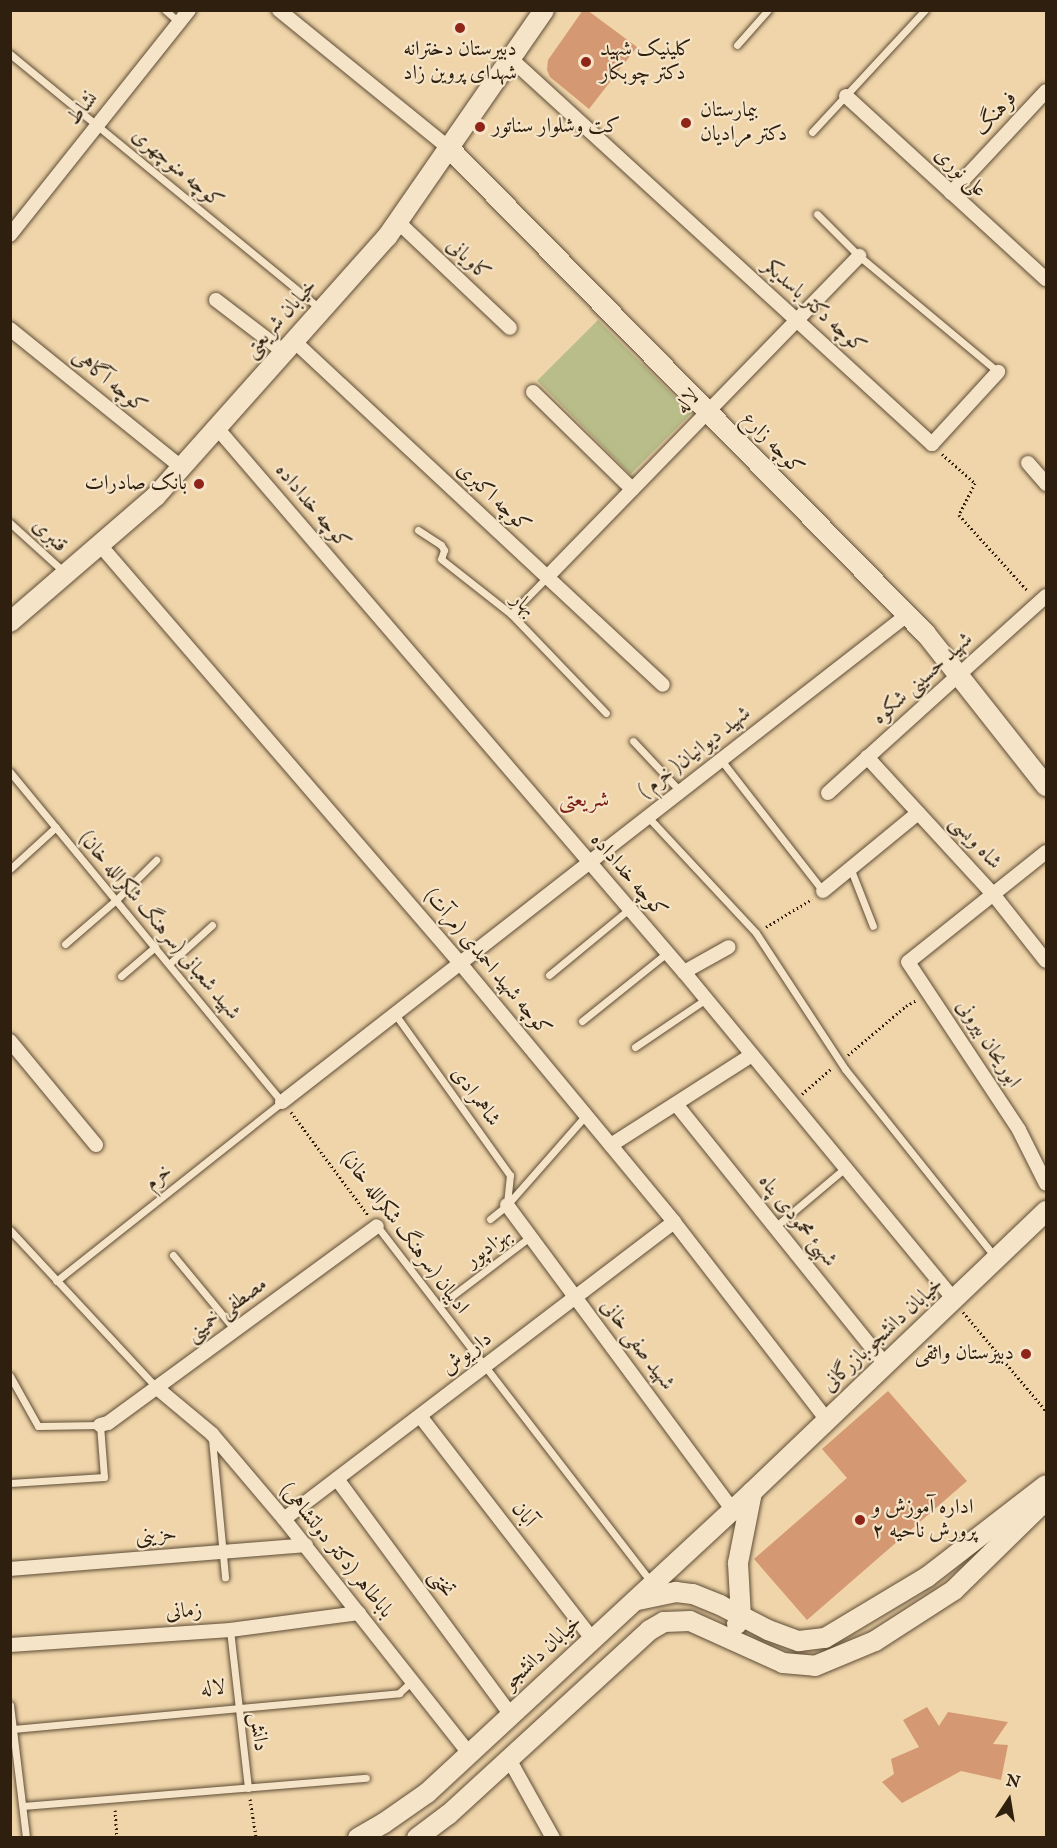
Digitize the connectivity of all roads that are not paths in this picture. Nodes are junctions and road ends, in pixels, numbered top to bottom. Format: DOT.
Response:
graph roads {
  1 [pos="165,10"];
  2 [pos="189,10"];
  3 [pos="279,10"];
  4 [pos="544,10"];
  5 [pos="768,10"];
  6 [pos="926,10"];
  7 [pos="179,22"];
  8 [pos="737,45"];
  9 [pos="10,54"];
  10 [pos="510,58"];
  11 [pos="1047,91"];
  12 [pos="846,96"];
  13 [pos="97,125"];
  14 [pos="812,132"];
  15 [pos="449,148"];
  16 [pos="951,193"];
  17 [pos="817,214"];
  18 [pos="398,222"];
  19 [pos="10,235"];
  20 [pos="859,256"];
  21 [pos="1047,279"];
  22 [pos="216,300"];
  23 [pos="322,310"];
  24 [pos="797,320"];
  25 [pos="510,328"];
  26 [pos="10,329"];
  27 [pos="289,347"];
  28 [pos="998,372"];
  29 [pos="533,392"];
  30 [pos="707,412"];
  31 [pos="217,428"];
  32 [pos="1028,463"];
  33 [pos="181,468"];
  34 [pos="1047,484"];
  35 [pos="632,489"];
  36 [pos="10,523"];
  37 [pos="418,530"];
  38 [pos="100,544"];
  39 [pos="65,574"];
  40 [pos="547,577"];
  41 [pos="1043,599"];
  42 [pos="511,614"];
  43 [pos="907,615"];
  44 [pos="10,622"];
  45 [pos="959,675"];
  46 [pos="663,685"];
  47 [pos="606,713"];
  48 [pos="633,741"];
  49 [pos="867,757"];
  50 [pos="721,760"];
  51 [pos="10,772"];
  52 [pos="1047,786"];
  53 [pos="681,791"];
  54 [pos="828,793"];
  55 [pos="918,813"];
  56 [pos="648,817"];
  57 [pos="56,827"];
  58 [pos="1047,852"];
  59 [pos="156,860"];
  60 [pos="588,863"];
  61 [pos="10,869"];
  62 [pos="851,870"];
  63 [pos="823,891"];
  64 [pos="993,894"];
  65 [pos="116,900"];
  66 [pos="629,909"];
  67 [pos="212,925"];
  68 [pos="873,926"];
  69 [pos="65,944"];
  70 [pos="155,947"];
  71 [pos="729,947"];
  72 [pos="667,953"];
  73 [pos="1047,961"];
  74 [pos="460,963"];
  75 [pos="169,964"];
  76 [pos="684,972"];
  77 [pos="549,975"];
  78 [pos="121,976"];
  79 [pos="706,999"];
  80 [pos="394,1014"];
  81 [pos="582,1021"];
  82 [pos="10,1041"];
  83 [pos="635,1047"];
  84 [pos="752,1055"];
  85 [pos="282,1101"];
  86 [pos="676,1104"];
  87 [pos="586,1116"];
  88 [pos="96,1145"];
  89 [pos="611,1145"];
  90 [pos="845,1168"];
  91 [pos="1047,1184"];
  92 [pos="507,1205"];
  93 [pos="1047,1211"];
  94 [pos="490,1219"];
  95 [pos="674,1222"];
  96 [pos="377,1226"];
  97 [pos="775,1227"];
  98 [pos="10,1230"];
  99 [pos="530,1237"];
  100 [pos="173,1255"];
  101 [pos="998,1260"];
  102 [pos="56,1281"];
  103 [pos="575,1297"];
  104 [pos="955,1301"];
  105 [pos="439,1306"];
  106 [pos="235,1330"];
  107 [pos="886,1365"];
  108 [pos="485,1366"];
  109 [pos="10,1376"];
  110 [pos="157,1388"];
  111 [pos="420,1416"];
  112 [pos="827,1420"];
  113 [pos="100,1425"];
  114 [pos="212,1434"];
  115 [pos="337,1479"];
  116 [pos="10,1483"];
  117 [pos="1047,1485"];
  118 [pos="752,1492"];
  119 [pos="1047,1500"];
  120 [pos="733,1510"];
  121 [pos="285,1519"];
  122 [pos="306,1545"];
  123 [pos="223,1552"];
  124 [pos="10,1569"];
  125 [pos="225,1577"];
  126 [pos="653,1584"];
  127 [pos="636,1600"];
  128 [pos="359,1613"];
  129 [pos="741,1617"];
  130 [pos="230,1629"];
  131 [pos="729,1639"];
  132 [pos="593,1640"];
  133 [pos="10,1645"];
  134 [pos="412,1681"];
  135 [pos="10,1704"];
  136 [pos="238,1708"];
  137 [pos="511,1715"];
  138 [pos="13,1729"];
  139 [pos="469,1754"];
  140 [pos="13,1757"];
  141 [pos="509,1759"];
  142 [pos="366,1778"];
  143 [pos="248,1788"];
  144 [pos="22,1806"];
  145 [pos="26,1838"];
  146 [pos="358,1838"];
  147 [pos="417,1838"];
  148 [pos="553,1838"];
  1 -- 7 [label="lane"];
  2 -- 7 [label="street, نشاط"];
  3 -- 15 [label="street"];
  4 -- 10 [label="main road, خیابان شریعتی"];
  5 -- 8 [label="lane"];
  6 -- 12 [label="lane"];
  7 -- 13 [label="street, نشاط"];
  9 -- 13 [label="lane, کوچه منوچهری"];
  10 -- 15 [label="main road, خیابان شریعتی"];
  10 -- 24 [label="street, کوچه دکتر باسدیکر"];
  11 -- 16 [label="street, فرهنگ"];
  12 -- 14 [label="lane"];
  12 -- 16 [label="street, علی نوری"];
  13 -- 19 [label="street, نشاط"];
  13 -- 23 [label="lane, کوچه منوچهری"];
  15 -- 18 [label="main road, خیابان شریعتی"];
  15 -- 30 [label="main road, کوچه زارع"];
  16 -- 21 [label="street, علی نوری"];
  17 -- 20 [label="lane"];
  18 -- 23 [label="main road, خیابان شریعتی"];
  18 -- 25 [label="street, کاویانی"];
  20 -- 24 [label="street, لاله"];
  20 -- 28 [label="lane"];
  22 -- 27 [label="street, کوچه اکبری"];
  23 -- 27 [label="main road, خیابان شریعتی"];
  24 -- 28 [label="street, کوچه دکتر باسدیکر"];
  24 -- 30 [label="street, لاله"];
  26 -- 33 [label="street, کوچه آگاهی"];
  27 -- 31 [label="main road, خیابان شریعتی"];
  27 -- 40 [label="street, کوچه اکبری"];
  29 -- 35 [label="street"];
  30 -- 35 [label="street, لاله"];
  30 -- 43 [label="main road, کوچه زارع"];
  31 -- 33 [label="main road, خیابان شریعتی"];
  31 -- 60 [label="street, کوچه خداداده"];
  32 -- 34 [label="street"];
  33 -- 38 [label="main road, خیابان شریعتی"];
  35 -- 40 [label="street, لاله"];
  36 -- 39 [label="lane, قنبری"];
  37 -- 42 [label="lane, بهار"];
  38 -- 39 [label="main road, خیابان شریعتی"];
  38 -- 74 [label="street, کوچه شهید احمدی (مرآت)"];
  39 -- 44 [label="main road, خیابان شریعتی"];
  40 -- 42 [label="lane"];
  40 -- 46 [label="street, کوچه اکبری"];
  41 -- 45 [label="street, شهید حسینی شکوه"];
  42 -- 47 [label="lane, بهار"];
  43 -- 45 [label="main road, کوچه زارع"];
  43 -- 50 [label="street, شهید دیوانیان( خرم )"];
  45 -- 49 [label="street, شهید حسینی شکوه"];
  45 -- 52 [label="main road, کوچه زارع"];
  48 -- 53 [label="lane"];
  49 -- 54 [label="street, شهید حسینی شکوه"];
  49 -- 55 [label="street, شاه ویسی"];
  50 -- 53 [label="street, شهید دیوانیان( خرم )"];
  50 -- 63 [label="lane"];
  51 -- 57 [label="lane, شهید شعبانی (سرهنگ شکرالله خان)"];
  53 -- 56 [label="street, شهید دیوانیان( خرم )"];
  55 -- 62 [label="street"];
  55 -- 64 [label="street, شاه ویسی"];
  56 -- 60 [label="street, شهید دیوانیان( خرم )"];
  56 -- 101 [label="lane"];
  57 -- 61 [label="lane"];
  57 -- 65 [label="lane, شهید شعبانی (سرهنگ شکرالله خان)"];
  58 -- 64 [label="street"];
  59 -- 65 [label="lane"];
  60 -- 66 [label="street, کوچه خداداده"];
  60 -- 74 [label="street, شهید دیوانیان( خرم )"];
  62 -- 63 [label="street"];
  62 -- 68 [label="lane"];
  64 -- 73 [label="street, شاه ویسی"];
  64 -- 91 [label="street, ابوریحان بیرونی"];
  65 -- 69 [label="lane"];
  65 -- 70 [label="lane, شهید شعبانی (سرهنگ شکرالله خان)"];
  66 -- 72 [label="street, کوچه خداداده"];
  66 -- 77 [label="lane"];
  67 -- 75 [label="lane"];
  70 -- 75 [label="lane, شهید شعبانی (سرهنگ شکرالله خان)"];
  70 -- 78 [label="lane"];
  71 -- 76 [label="street"];
  72 -- 76 [label="street, کوچه خداداده"];
  72 -- 81 [label="lane"];
  74 -- 80 [label="street, شهید دیوانیان( خرم )"];
  74 -- 87 [label="street, کوچه شهید احمدی (مرآت)"];
  75 -- 85 [label="lane, شهید شعبانی (سرهنگ شکرالله خان)"];
  76 -- 79 [label="street, کوچه خداداده"];
  79 -- 83 [label="lane"];
  79 -- 84 [label="street, کوچه خداداده"];
  80 -- 85 [label="street, شهید دیوانیان( خرم )"];
  80 -- 92 [label="lane, شاهمرادی"];
  82 -- 88 [label="street"];
  84 -- 86 [label="street"];
  84 -- 90 [label="street, کوچه خداداده"];
  85 -- 102 [label="lane, خرم"];
  86 -- 89 [label="street"];
  86 -- 97 [label="street, شهیئ محمودی پناه"];
  87 -- 89 [label="street, کوچه شهید احمدی (مرآت)"];
  87 -- 92 [label="lane"];
  89 -- 95 [label="street, کوچه شهید احمدی (مرآت)"];
  90 -- 97 [label="lane"];
  90 -- 104 [label="street, کوچه خداداده"];
  92 -- 94 [label="lane"];
  92 -- 99 [label="street, شهید صفی خانی"];
  93 -- 101 [label="main road, خیابان دانشجو.بازرگانی"];
  95 -- 103 [label="street, داریوش"];
  95 -- 112 [label="street, کوچه شهید احمدی (مرآت)"];
  96 -- 105 [label="lane, ادیبان (سرهنگ شکرالله خان)"];
  96 -- 106 [label="street, مصطفی خمینی"];
  97 -- 107 [label="street, شهیئ محمودی پناه"];
  98 -- 102 [label="lane"];
  99 -- 103 [label="street, شهید صفی خانی"];
  99 -- 105 [label="lane, بهزادپور"];
  100 -- 106 [label="lane"];
  101 -- 104 [label="main road, خیابان دانشجو.بازرگانی"];
  102 -- 110 [label="lane"];
  103 -- 108 [label="street, داریوش"];
  103 -- 120 [label="street, شهید صفی خانی"];
  104 -- 107 [label="main road, خیابان دانشجو.بازرگانی"];
  105 -- 108 [label="lane, ادیبان (سرهنگ شکرالله خان)"];
  106 -- 110 [label="street, مصطفی خمینی"];
  107 -- 112 [label="main road, خیابان دانشجو.بازرگانی"];
  108 -- 111 [label="street, داریوش"];
  108 -- 126 [label="lane, ادیبان (سرهنگ شکرالله خان)"];
  109 -- 113 [label="lane"];
  110 -- 113 [label="street, مصطفی خمینی"];
  110 -- 114 [label="street, باباطاهر (دکتر دولتشاهی)"];
  111 -- 115 [label="street, داریوش"];
  111 -- 132 [label="street, آبان"];
  112 -- 118 [label="main road, خیابان دانشجو.بازرگانی"];
  113 -- 116 [label="lane"];
  114 -- 121 [label="street, باباطاهر (دکتر دولتشاهی)"];
  114 -- 123 [label="lane"];
  115 -- 121 [label="street, داریوش"];
  115 -- 137 [label="street, تختی"];
  117 -- 129 [label="main road"];
  118 -- 120 [label="main road, خیابان دانشجو"];
  118 -- 129 [label="main road"];
  119 -- 131 [label="main road"];
  120 -- 126 [label="main road, خیابان دانشجو"];
  121 -- 122 [label="street, باباطاهر (دکتر دولتشاهی)"];
  122 -- 123 [label="street, حزینی"];
  122 -- 128 [label="street, باباطاهر (دکتر دولتشاهی)"];
  123 -- 124 [label="street, حزینی"];
  123 -- 125 [label="lane"];
  126 -- 127 [label="main road, خیابان دانشجو"];
  127 -- 129 [label="main road"];
  127 -- 132 [label="main road, خیابان دانشجو"];
  128 -- 130 [label="street, زمانی"];
  128 -- 134 [label="street, باباطاهر (دکتر دولتشاهی)"];
  129 -- 131 [label="main road"];
  130 -- 133 [label="street, زمانی"];
  130 -- 136 [label="lane, دانش"];
  131 -- 141 [label="main road"];
  132 -- 137 [label="main road, خیابان دانشجو"];
  134 -- 136 [label="lane, لاله"];
  134 -- 139 [label="street, باباطاهر (دکتر دولتشاهی)"];
  135 -- 138 [label="lane"];
  136 -- 138 [label="lane, لاله"];
  136 -- 143 [label="lane, دانش"];
  137 -- 139 [label="main road, خیابان دانشجو"];
  138 -- 140 [label="lane"];
  139 -- 146 [label="main road, خیابان دانشجو"];
  140 -- 144 [label="lane"];
  141 -- 147 [label="main road"];
  141 -- 148 [label="street"];
  142 -- 143 [label="lane"];
  143 -- 144 [label="lane"];
  144 -- 145 [label="lane"];
}
